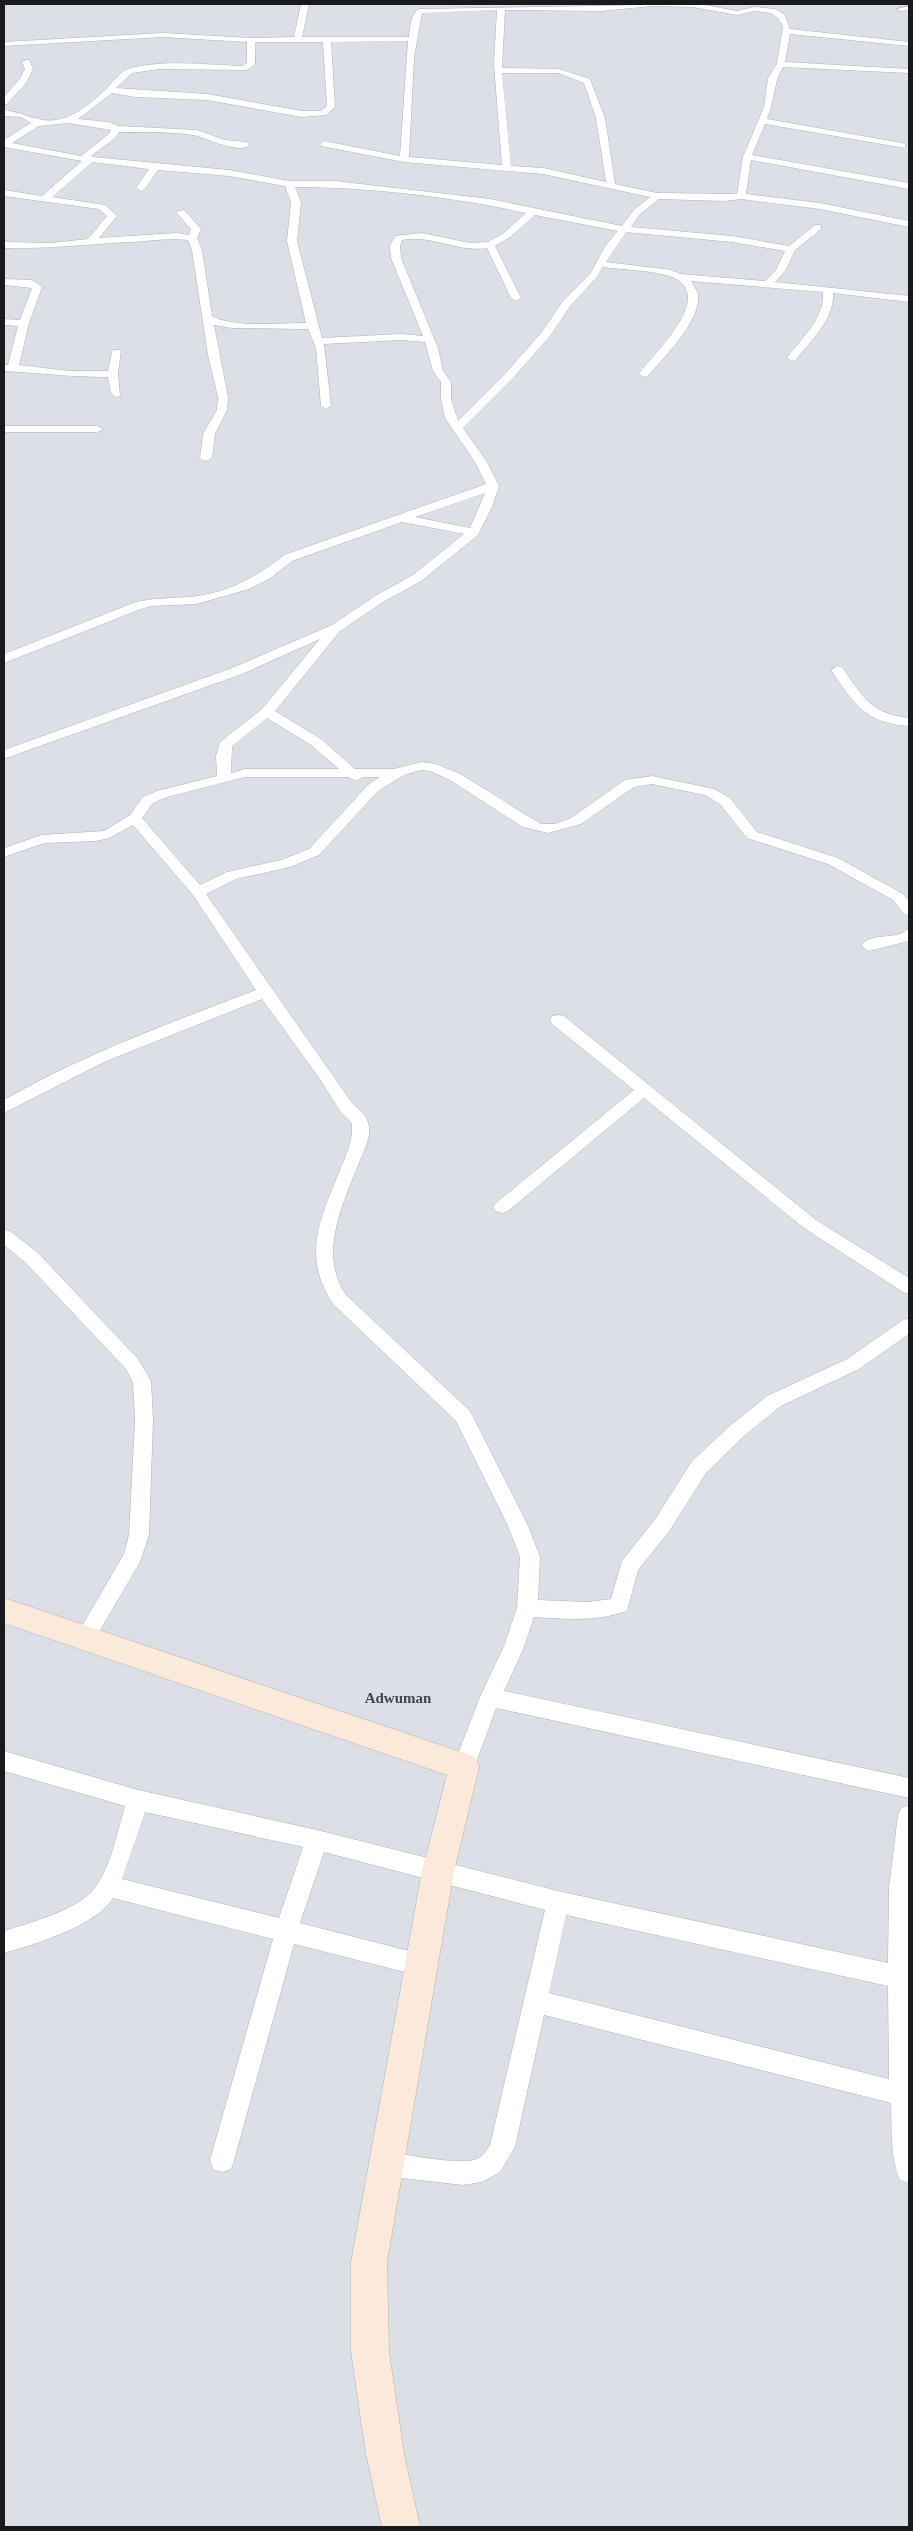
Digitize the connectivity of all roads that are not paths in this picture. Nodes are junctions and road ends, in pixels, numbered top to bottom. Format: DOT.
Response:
graph roads {
  1 [pos="304,4"];
  2 [pos="535,6"];
  3 [pos="501,8"];
  4 [pos="786,31"];
  5 [pos="909,36"];
  6 [pos="413,39"];
  7 [pos="876,39"];
  8 [pos="251,40"];
  9 [pos="297,40"];
  10 [pos="327,40"];
  11 [pos="4,44"];
  12 [pos="909,44"];
  13 [pos="26,62"];
  14 [pos="781,64"];
  15 [pos="500,70"];
  16 [pos="909,71"];
  17 [pos="110,90"];
  18 [pos="4,102"];
  19 [pos="4,113"];
  20 [pos="68,120"];
  21 [pos="763,121"];
  22 [pos="37,122"];
  23 [pos="116,129"];
  24 [pos="324,144"];
  25 [pos="246,145"];
  26 [pos="902,146"];
  27 [pos="747,157"];
  28 [pos="87,159"];
  29 [pos="404,159"];
  30 [pos="153,167"];
  31 [pos="507,167"];
  32 [pos="289,184"];
  33 [pos="611,186"];
  34 [pos="909,186"];
  35 [pos="141,188"];
  36 [pos="4,193"];
  37 [pos="657,196"];
  38 [pos="741,196"];
  39 [pos="45,198"];
  40 [pos="181,212"];
  41 [pos="532,212"];
  42 [pos="909,224"];
  43 [pos="818,227"];
  44 [pos="624,229"];
  45 [pos="192,238"];
  46 [pos="91,242"];
  47 [pos="4,244"];
  48 [pos="490,245"];
  49 [pos="791,249"];
  50 [pos="601,264"];
  51 [pos="681,277"];
  52 [pos="4,282"];
  53 [pos="767,285"];
  54 [pos="828,291"];
  55 [pos="516,298"];
  56 [pos="909,299"];
  57 [pos="207,316"];
  58 [pos="4,322"];
  59 [pos="24,323"];
  60 [pos="312,326"];
  61 [pos="428,339"];
  62 [pos="318,341"];
  63 [pos="117,352"];
  64 [pos="792,358"];
  65 [pos="8,368"];
  66 [pos="113,374"];
  67 [pos="644,374"];
  68 [pos="116,394"];
  69 [pos="326,406"];
  70 [pos="457,428"];
  71 [pos="4,429"];
  72 [pos="97,429"];
  73 [pos="206,458"];
  74 [pos="493,486"];
  75 [pos="403,519"];
  76 [pos="474,532"];
  77 [pos="336,628"];
  78 [pos="4,659"];
  79 [pos="836,670"];
  80 [pos="268,712"];
  81 [pos="909,722"];
  82 [pos="4,754"];
  83 [pos="396,773"];
  84 [pos="352,774"];
  85 [pos="224,778"];
  86 [pos="373,788"];
  87 [pos="135,818"];
  88 [pos="4,853"];
  89 [pos="198,892"];
  90 [pos="909,911"];
  91 [pos="909,934"];
  92 [pos="869,946"];
  93 [pos="265,992"];
  94 [pos="558,1020"];
  95 [pos="644,1090"];
  96 [pos="4,1107"];
  97 [pos="502,1208"];
  98 [pos="4,1236"];
  99 [pos="909,1287"];
  100 [pos="909,1325"];
  101 [pos="527,1608"];
  102 [pos="4,1611"];
  103 [pos="85,1638"];
  104 [pos="490,1697"];
  105 [pos="4,1761"];
  106 [pos="464,1767"];
  107 [pos="909,1788"];
  108 [pos="138,1800"];
  109 [pos="909,1815"];
  110 [pos="317,1840"];
  111 [pos="438,1871"];
  112 [pos="108,1886"];
  113 [pos="558,1902"];
  114 [pos="286,1931"];
  115 [pos="4,1942"];
  116 [pos="421,1965"];
  117 [pos="899,1977"];
  118 [pos="535,2001"];
  119 [pos="902,2094"];
  120 [pos="222,2160"];
  121 [pos="385,2164"];
  122 [pos="909,2171"];
  123 [pos="401,2527"];
  1 -- 9 [label="street"];
  2 -- 3 [label="street"];
  2 -- 4 [label="street"];
  3 -- 6 [label="street"];
  3 -- 15 [label="street"];
  4 -- 7 [label="street"];
  4 -- 14 [label="street"];
  5 -- 7 [label="street"];
  6 -- 10 [label="street"];
  6 -- 29 [label="street"];
  7 -- 12 [label="street"];
  8 -- 9 [label="street"];
  8 -- 11 [label="street"];
  8 -- 17 [label="street"];
  9 -- 10 [label="street"];
  10 -- 17 [label="street"];
  13 -- 18 [label="street"];
  14 -- 16 [label="street"];
  14 -- 21 [label="street"];
  15 -- 31 [label="street"];
  15 -- 33 [label="street"];
  17 -- 20 [label="street"];
  19 -- 22 [label="street"];
  20 -- 22 [label="street"];
  20 -- 23 [label="street"];
  21 -- 26 [label="street"];
  21 -- 27 [label="street"];
  22 -- 28 [label="street"];
  23 -- 25 [label="street"];
  23 -- 28 [label="street"];
  24 -- 29 [label="street"];
  27 -- 34 [label="street"];
  27 -- 38 [label="street"];
  28 -- 30 [label="street"];
  28 -- 39 [label="street"];
  29 -- 31 [label="street"];
  30 -- 32 [label="street"];
  30 -- 35 [label="street"];
  31 -- 33 [label="street"];
  32 -- 41 [label="street"];
  32 -- 60 [label="street"];
  33 -- 37 [label="street"];
  36 -- 39 [label="street"];
  37 -- 38 [label="street"];
  37 -- 44 [label="street"];
  38 -- 42 [label="street"];
  39 -- 46 [label="street"];
  40 -- 45 [label="street"];
  41 -- 44 [label="street"];
  41 -- 48 [label="street"];
  43 -- 49 [label="street"];
  44 -- 49 [label="street"];
  44 -- 50 [label="street"];
  45 -- 46 [label="street"];
  45 -- 57 [label="street"];
  46 -- 47 [label="street"];
  48 -- 55 [label="street"];
  48 -- 61 [label="street"];
  49 -- 53 [label="street"];
  50 -- 51 [label="street"];
  50 -- 70 [label="street"];
  51 -- 53 [label="street"];
  51 -- 67 [label="street"];
  52 -- 59 [label="street"];
  53 -- 54 [label="street"];
  54 -- 56 [label="street"];
  54 -- 64 [label="street"];
  57 -- 60 [label="street"];
  57 -- 73 [label="street"];
  58 -- 59 [label="street"];
  59 -- 65 [label="street"];
  60 -- 62 [label="street"];
  61 -- 62 [label="street"];
  61 -- 70 [label="street"];
  62 -- 69 [label="street"];
  63 -- 66 [label="street"];
  65 -- 66 [label="street"];
  66 -- 68 [label="street"];
  70 -- 74 [label="street"];
  71 -- 72 [label="street"];
  74 -- 75 [label="street"];
  74 -- 76 [label="street"];
  75 -- 76 [label="street"];
  75 -- 78 [label="street"];
  76 -- 77 [label="street"];
  77 -- 80 [label="street"];
  77 -- 82 [label="street"];
  79 -- 81 [label="street"];
  80 -- 84 [label="street"];
  80 -- 85 [label="street"];
  83 -- 84 [label="street"];
  83 -- 86 [label="street"];
  83 -- 90 [label="street"];
  84 -- 85 [label="street"];
  84 -- 86 [label="street"];
  85 -- 87 [label="street"];
  86 -- 89 [label="street"];
  87 -- 88 [label="street"];
  87 -- 89 [label="street"];
  89 -- 93 [label="street"];
  91 -- 92 [label="street"];
  93 -- 96 [label="street"];
  93 -- 101 [label="street"];
  94 -- 95 [label="street"];
  95 -- 97 [label="street"];
  95 -- 99 [label="street"];
  98 -- 103 [label="street"];
  100 -- 101 [label="street"];
  101 -- 104 [label="street"];
  102 -- 103 [label="street"];
  103 -- 106 [label="street"];
  104 -- 106 [label="street"];
  104 -- 107 [label="street"];
  105 -- 108 [label="street"];
  106 -- 111 [label="street"];
  108 -- 110 [label="street"];
  108 -- 112 [label="street"];
  109 -- 117 [label="street"];
  110 -- 111 [label="street"];
  110 -- 114 [label="street"];
  111 -- 113 [label="street"];
  111 -- 116 [label="street"];
  112 -- 114 [label="street"];
  112 -- 115 [label="street"];
  113 -- 117 [label="street"];
  113 -- 118 [label="street"];
  114 -- 116 [label="street"];
  114 -- 120 [label="street"];
  116 -- 121 [label="street"];
  117 -- 119 [label="street"];
  118 -- 119 [label="street"];
  118 -- 121 [label="street"];
  119 -- 122 [label="street"];
  121 -- 123 [label="street"];
}
